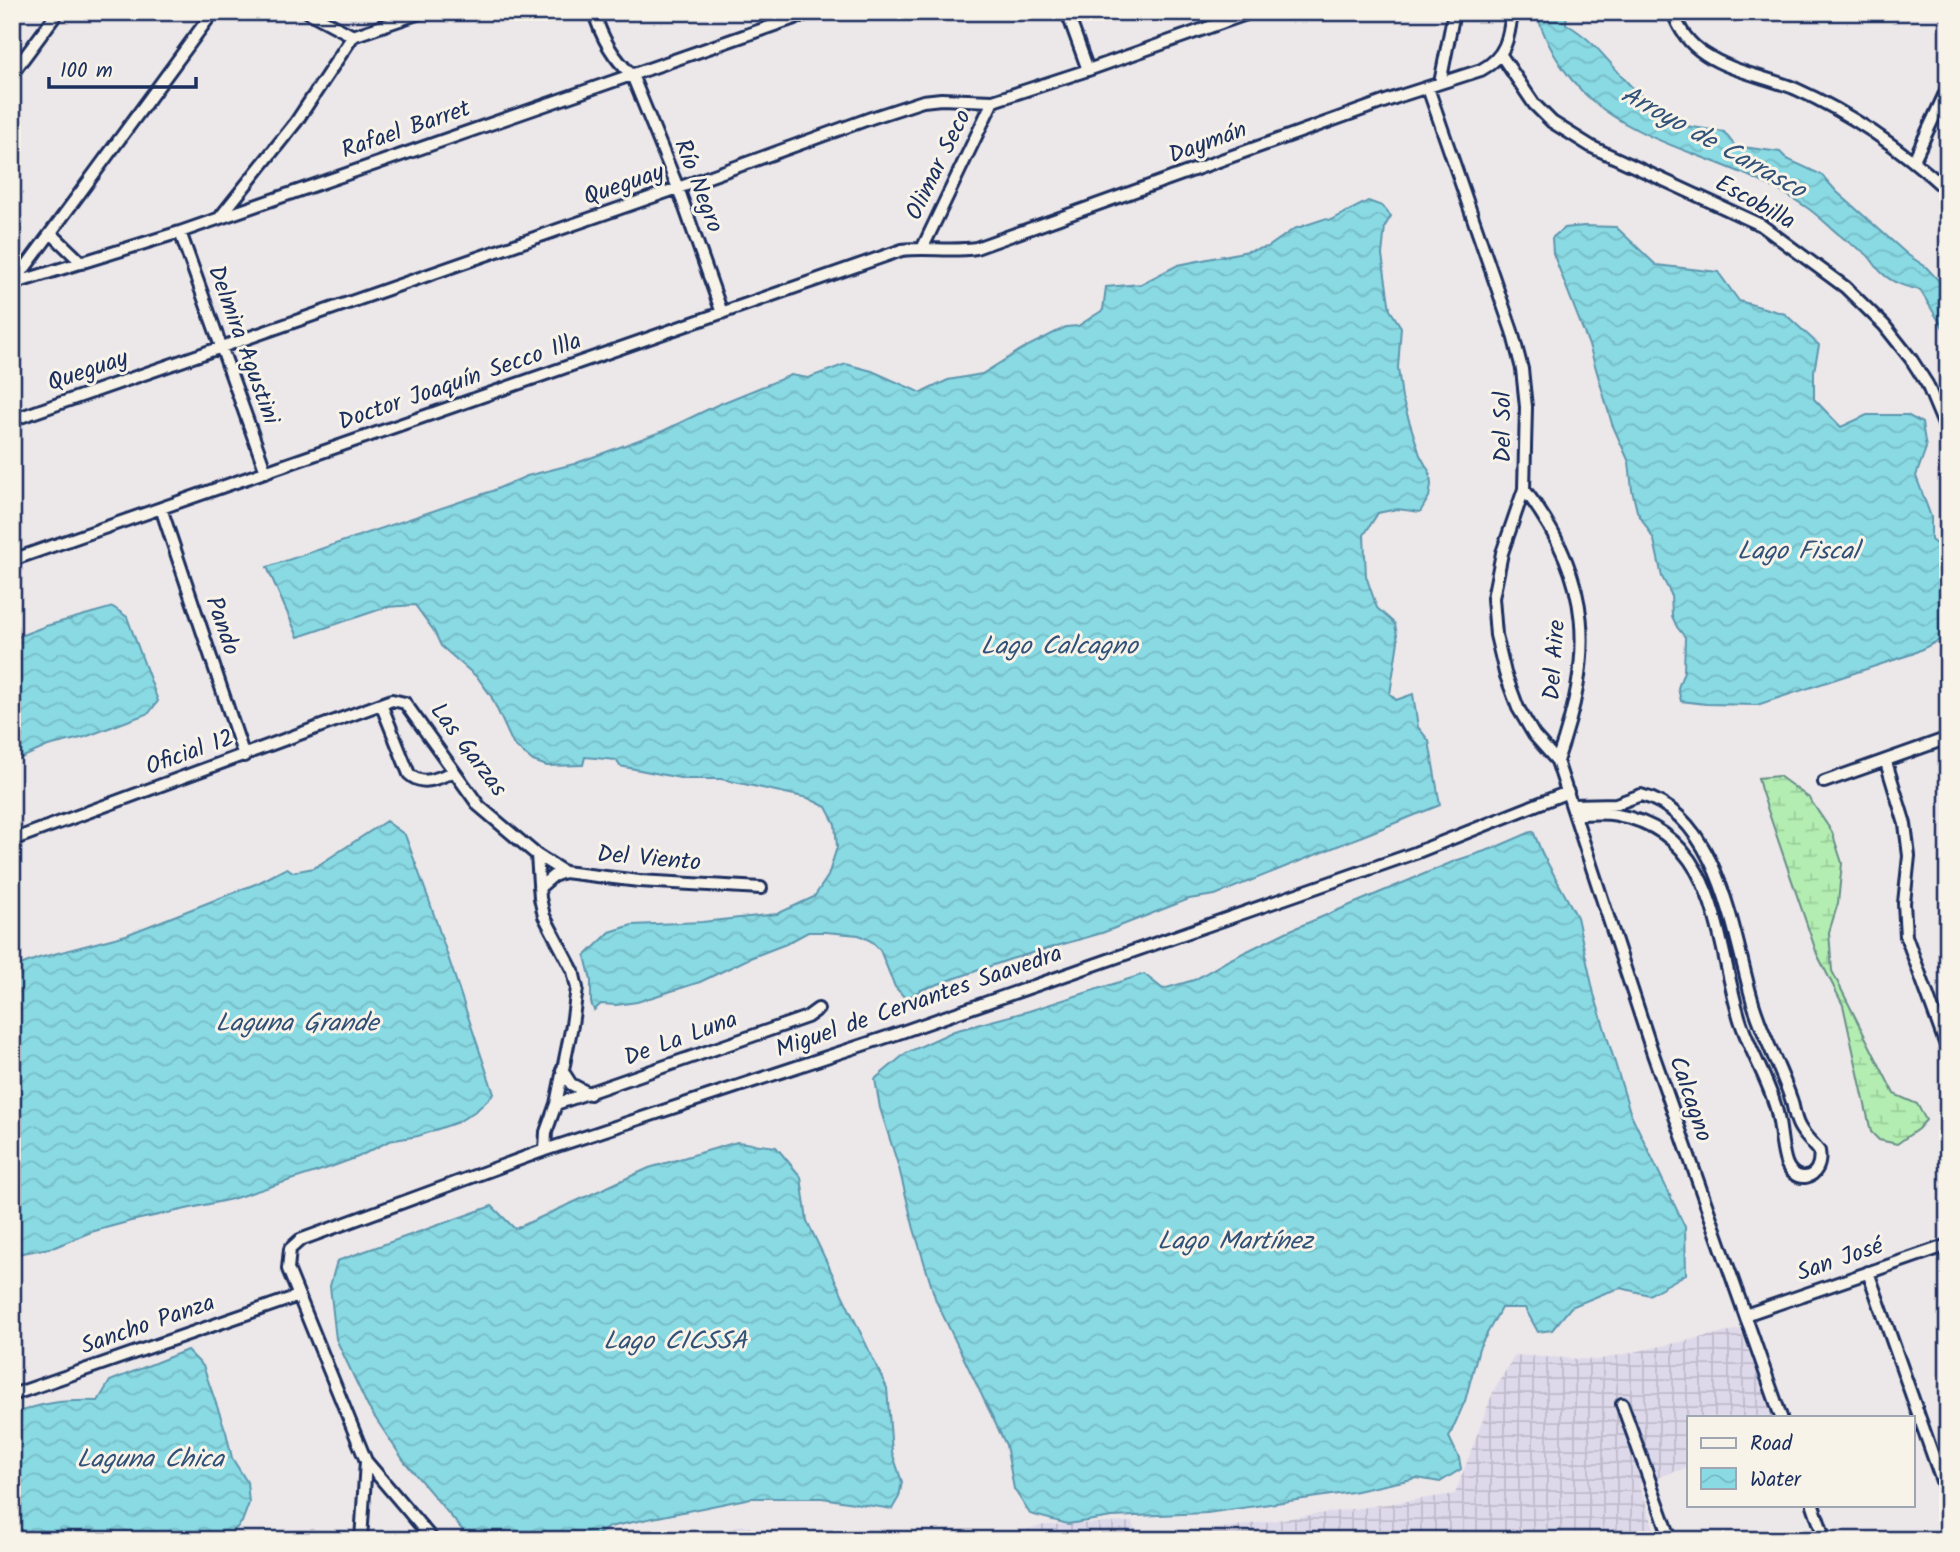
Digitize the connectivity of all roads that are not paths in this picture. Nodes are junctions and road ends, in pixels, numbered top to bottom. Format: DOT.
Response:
graph roads {
  1 [pos="58,12"];
  2 [pos="213,12"];
  3 [pos="308,12"];
  4 [pos="423,12"];
  5 [pos="594,12"];
  6 [pos="812,12"];
  7 [pos="1067,12"];
  8 [pos="1252,12"];
  9 [pos="1454,12"];
  10 [pos="1512,12"];
  11 [pos="1674,12"];
  12 [pos="353,36"];
  13 [pos="1501,55"];
  14 [pos="1088,70"];
  15 [pos="12,74"];
  16 [pos="632,75"];
  17 [pos="1440,83"];
  18 [pos="1948,87"];
  19 [pos="1428,88"];
  20 [pos="993,101"];
  21 [pos="1914,160"];
  22 [pos="678,188"];
  23 [pos="1948,191"];
  24 [pos="238,193"];
  25 [pos="246,208"];
  26 [pos="220,217"];
  27 [pos="180,232"];
  28 [pos="51,233"];
  29 [pos="923,247"];
  30 [pos="82,263"];
  31 [pos="13,284"];
  32 [pos="722,313"];
  33 [pos="222,348"];
  34 [pos="12,420"];
  35 [pos="1948,434"];
  36 [pos="266,472"];
  37 [pos="1524,489"];
  38 [pos="161,508"];
  39 [pos="12,560"];
  40 [pos="381,704"];
  41 [pos="1948,738"];
  42 [pos="244,756"];
  43 [pos="1557,761"];
  44 [pos="1886,762"];
  45 [pos="453,772"];
  46 [pos="1824,782"];
  47 [pos="1568,792"];
  48 [pos="1573,810"];
  49 [pos="12,840"];
  50 [pos="537,855"];
  51 [pos="564,872"];
  52 [pos="538,888"];
  53 [pos="761,888"];
  54 [pos="1723,890"];
  55 [pos="1709,896"];
  56 [pos="818,1009"];
  57 [pos="1760,1028"];
  58 [pos="1745,1033"];
  59 [pos="1948,1051"];
  60 [pos="562,1070"];
  61 [pos="591,1094"];
  62 [pos="556,1104"];
  63 [pos="545,1150"];
  64 [pos="1948,1245"];
  65 [pos="1868,1272"];
  66 [pos="298,1296"];
  67 [pos="1745,1315"];
  68 [pos="12,1395"];
  69 [pos="1622,1404"];
  70 [pos="1782,1416"];
  71 [pos="366,1461"];
  72 [pos="1948,1498"];
  73 [pos="1813,1506"];
  74 [pos="361,1540"];
  75 [pos="433,1540"];
  76 [pos="1671,1540"];
  77 [pos="1825,1540"];
  1 -- 15 [label="street"];
  2 -- 28 [label="street"];
  3 -- 12 [label="street"];
  4 -- 12 [label="street"];
  5 -- 16 [label="street, Río Negro"];
  6 -- 16 [label="street, Rafael Barret"];
  7 -- 14 [label="street"];
  8 -- 14 [label="street, Queguay"];
  9 -- 17 [label="street"];
  10 -- 13 [label="street"];
  11 -- 21 [label="street"];
  12 -- 24 [label="street"];
  13 -- 17 [label="street, Daymán"];
  13 -- 35 [label="street, Escobilla"];
  14 -- 20 [label="street, Queguay"];
  16 -- 22 [label="street, Río Negro"];
  16 -- 25 [label="street, Rafael Barret"];
  17 -- 19 [label="street, Daymán"];
  18 -- 21 [label="street"];
  19 -- 29 [label="street, Daymán"];
  19 -- 37 [label="street, Del Sol"];
  20 -- 22 [label="street, Queguay"];
  20 -- 29 [label="street, Olimar Seco"];
  21 -- 23 [label="street"];
  22 -- 32 [label="street, Río Negro"];
  22 -- 33 [label="street, Queguay"];
  24 -- 25 [label="street"];
  24 -- 26 [label="street"];
  25 -- 26 [label="street, Rafael Barret"];
  26 -- 27 [label="street, Rafael Barret"];
  27 -- 30 [label="street, Rafael Barret"];
  27 -- 33 [label="street, Delmira Agustini"];
  28 -- 30 [label="street"];
  28 -- 31 [label="street"];
  29 -- 32 [label="street, Doctor Joaquín Secco Illa"];
  30 -- 31 [label="street, Rafael Barret"];
  32 -- 36 [label="street, Doctor Joaquín Secco Illa"];
  33 -- 34 [label="street, Queguay"];
  33 -- 36 [label="street, Delmira Agustini"];
  36 -- 38 [label="street, Doctor Joaquín Secco Illa"];
  37 -- 43 [label="street, Del Aire"];
  37 -- 43 [label="street, Del Sol"];
  38 -- 39 [label="street, Doctor Joaquín Secco Illa"];
  38 -- 42 [label="street, Pando"];
  40 -- 42 [label="street, Oficial 12"];
  40 -- 45 [label="street, Las Garzas"];
  40 -- 45 [label="street"];
  41 -- 44 [label="street"];
  42 -- 49 [label="street, Oficial 12"];
  43 -- 47 [label="street, Calcagno"];
  44 -- 46 [label="street"];
  44 -- 59 [label="street"];
  45 -- 50 [label="street, Las Garzas"];
  47 -- 48 [label="street, Calcagno"];
  47 -- 63 [label="street, Miguel de Cervantes Saavedra"];
  48 -- 54 [label="street"];
  48 -- 55 [label="street"];
  48 -- 67 [label="street, Calcagno"];
  50 -- 51 [label="street, Las Garzas"];
  50 -- 52 [label="street"];
  51 -- 52 [label="street, Del Viento"];
  51 -- 53 [label="street, Del Viento"];
  52 -- 60 [label="street"];
  54 -- 55 [label="street"];
  54 -- 57 [label="street"];
  55 -- 58 [label="street"];
  56 -- 61 [label="street, De La Luna"];
  57 -- 58 [label="street"];
  57 -- 58 [label="street"];
  60 -- 61 [label="street"];
  60 -- 62 [label="street"];
  61 -- 62 [label="street, De La Luna"];
  62 -- 63 [label="street"];
  63 -- 66 [label="street, Miguel de Cervantes Saavedra"];
  64 -- 65 [label="street, San José"];
  65 -- 67 [label="street, San José"];
  65 -- 72 [label="street"];
  66 -- 68 [label="street, Sancho Panza"];
  66 -- 71 [label="street"];
  67 -- 70 [label="street, Calcagno"];
  69 -- 76 [label="street"];
  71 -- 74 [label="street"];
  71 -- 75 [label="street"];
  73 -- 77 [label="street"];
}
